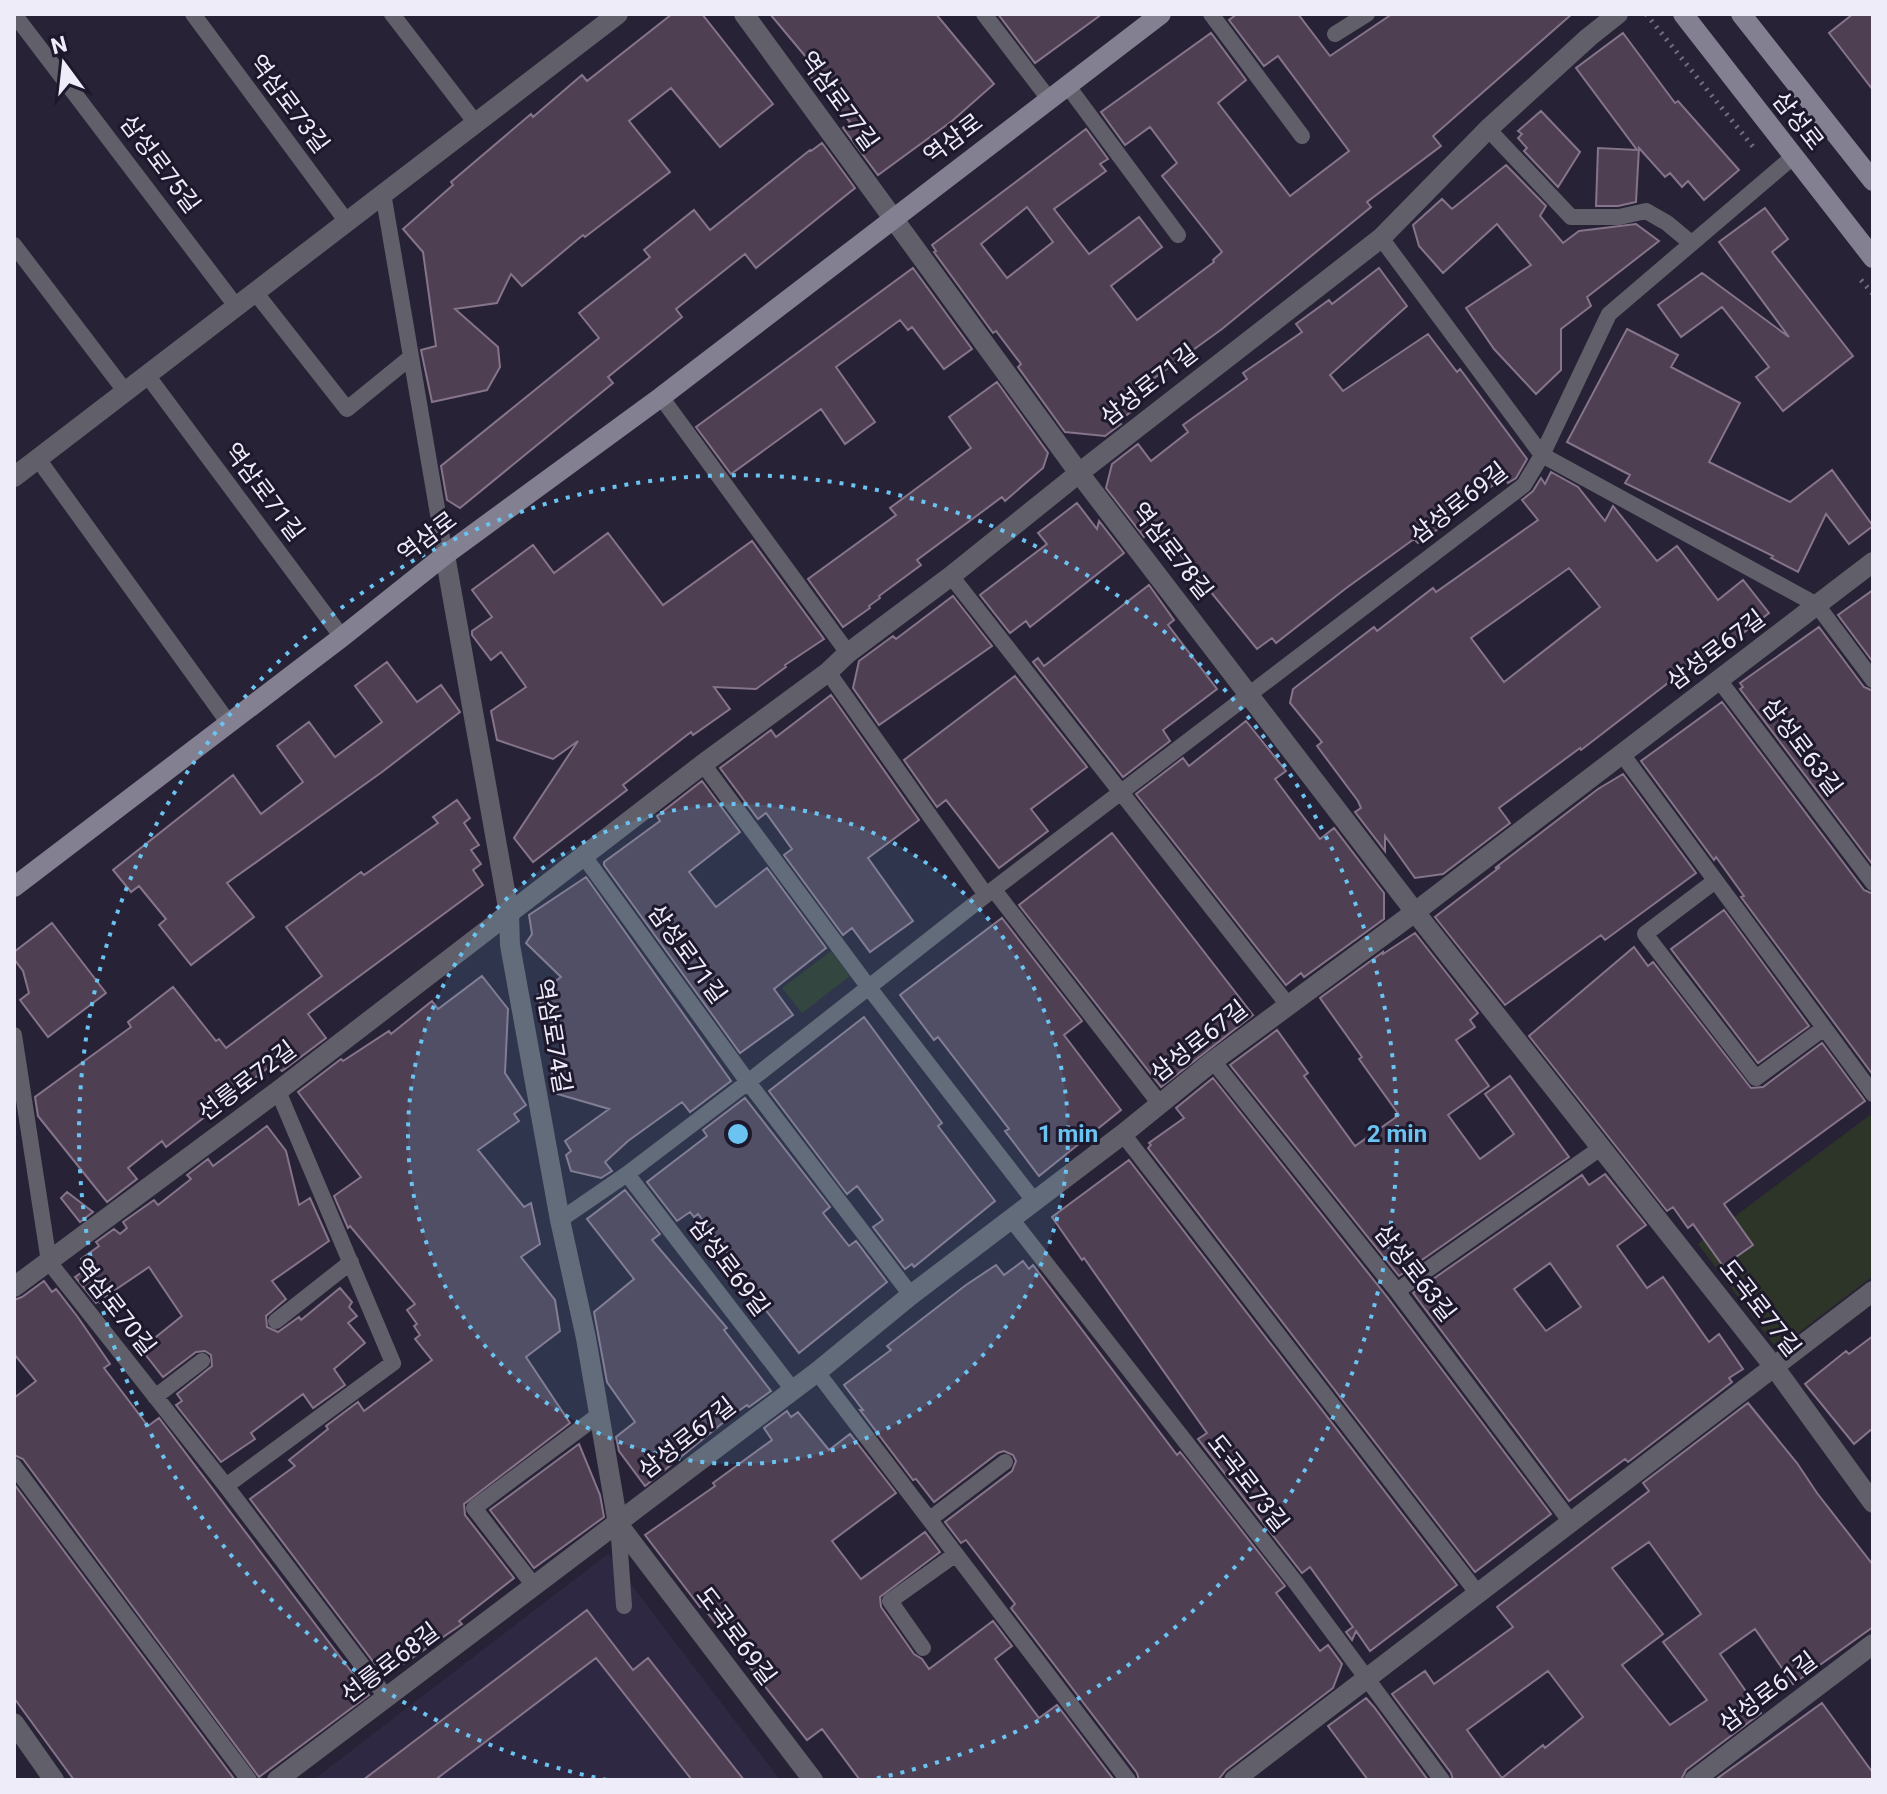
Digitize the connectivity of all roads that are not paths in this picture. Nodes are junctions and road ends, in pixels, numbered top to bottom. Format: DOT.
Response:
graph roads {
  1 [pos="14,14"];
  2 [pos="193,14"];
  3 [pos="392,14"];
  4 [pos="744,14"];
  5 [pos="984,14"];
  6 [pos="1161,14"];
  7 [pos="1211,14"];
  8 [pos="1367,14"];
  9 [pos="1618,14"];
  10 [pos="1683,14"];
  11 [pos="1741,14"];
  12 [pos="604,18"];
  13 [pos="1335,34"];
  14 [pos="1067,85"];
  15 [pos="1049,99"];
  16 [pos="475,122"];
  17 [pos="1488,129"];
  18 [pos="1302,136"];
  19 [pos="1793,157"];
  20 [pos="1873,181"];
  21 [pos="383,193"];
  22 [pos="892,219"];
  23 [pos="347,222"];
  24 [pos="1178,235"];
  25 [pos="1381,238"];
  26 [pos="1691,243"];
  27 [pos="14,245"];
  28 [pos="1873,258"];
  29 [pos="255,292"];
  30 [pos="236,306"];
  31 [pos="411,357"];
  32 [pos="147,375"];
  33 [pos="125,391"];
  34 [pos="661,397"];
  35 [pos="1542,455"];
  36 [pos="38,459"];
  37 [pos="1079,473"];
  38 [pos="14,477"];
  39 [pos="445,555"];
  40 [pos="1873,562"];
  41 [pos="951,576"];
  42 [pos="1817,605"];
  43 [pos="342,637"];
  44 [pos="848,653"];
  45 [pos="828,672"];
  46 [pos="1719,680"];
  47 [pos="1873,680"];
  48 [pos="1250,693"];
  49 [pos="228,722"];
  50 [pos="1622,754"];
  51 [pos="703,764"];
  52 [pos="1120,794"];
  53 [pos="583,855"];
  54 [pos="1715,881"];
  55 [pos="1873,883"];
  56 [pos="14,887"];
  57 [pos="990,893"];
  58 [pos="1415,912"];
  59 [pos="509,913"];
  60 [pos="870,989"];
  61 [pos="1288,1005"];
  62 [pos="1824,1028"];
  63 [pos="14,1035"];
  64 [pos="1213,1061"];
  65 [pos="748,1082"];
  66 [pos="278,1091"];
  67 [pos="1873,1094"];
  68 [pos="1160,1104"];
  69 [pos="1123,1134"];
  70 [pos="1602,1147"];
  71 [pos="627,1174"];
  72 [pos="1035,1202"];
  73 [pos="560,1220"];
  74 [pos="1012,1220"];
  75 [pos="49,1262"];
  76 [pos="351,1262"];
  77 [pos="14,1287"];
  78 [pos="1397,1291"];
  79 [pos="1873,1291"];
  80 [pos="911,1295"];
  81 [pos="276,1321"];
  82 [pos="202,1361"];
  83 [pos="1775,1368"];
  84 [pos="817,1372"];
  85 [pos="793,1390"];
  86 [pos="155,1397"];
  87 [pos="600,1414"];
  88 [pos="1005,1462"];
  89 [pos="14,1466"];
  90 [pos="226,1486"];
  91 [pos="1873,1503"];
  92 [pos="930,1519"];
  93 [pos="1570,1521"];
  94 [pos="618,1524"];
  95 [pos="956,1554"];
  96 [pos="535,1587"];
  97 [pos="1479,1595"];
  98 [pos="624,1606"];
  99 [pos="1873,1644"];
  100 [pos="923,1648"];
  101 [pos="1367,1680"];
  102 [pos="387,1698"];
  103 [pos="14,1723"];
  104 [pos="54,1780"];
  105 [pos="249,1780"];
  106 [pos="277,1780"];
  107 [pos="813,1780"];
  108 [pos="1128,1780"];
  109 [pos="1234,1780"];
  110 [pos="1442,1780"];
  111 [pos="1694,1780"];
  1 -- 30 [label="lane, 삼성로75길"];
  2 -- 23 [label="lane, 역삼로73길"];
  3 -- 16 [label="lane"];
  4 -- 22 [label="street, 역삼로77길"];
  5 -- 15 [label="lane"];
  6 -- 14 [label="main road, 역삼로"];
  7 -- 18 [label="lane"];
  8 -- 13 [label="lane"];
  9 -- 17 [label="street, 삼성로71길"];
  10 -- 19 [label="main road, 삼성로"];
  11 -- 20 [label="main road, 삼성로"];
  12 -- 16 [label="street"];
  14 -- 15 [label="main road, 역삼로"];
  14 -- 24 [label="lane"];
  15 -- 22 [label="main road, 역삼로"];
  16 -- 21 [label="street"];
  17 -- 25 [label="street, 삼성로71길"];
  17 -- 26 [label="lane"];
  19 -- 26 [label="lane, 삼성로69길"];
  19 -- 28 [label="main road, 삼성로"];
  21 -- 23 [label="street"];
  21 -- 31 [label="lane"];
  22 -- 34 [label="main road, 역삼로"];
  22 -- 37 [label="street, 역삼로78길"];
  23 -- 29 [label="street"];
  25 -- 35 [label="lane"];
  25 -- 37 [label="street, 삼성로71길"];
  26 -- 35 [label="lane, 삼성로69길"];
  27 -- 33 [label="lane"];
  29 -- 30 [label="street"];
  29 -- 31 [label="lane"];
  30 -- 32 [label="street"];
  31 -- 39 [label="lane"];
  32 -- 33 [label="street"];
  32 -- 43 [label="lane, 역삼로71길"];
  33 -- 36 [label="street"];
  34 -- 39 [label="main road, 역삼로"];
  34 -- 44 [label="lane"];
  35 -- 42 [label="lane, 삼성로67길"];
  35 -- 48 [label="lane, 삼성로69길"];
  36 -- 38 [label="street"];
  36 -- 49 [label="lane"];
  37 -- 41 [label="street, 삼성로71길"];
  37 -- 48 [label="street, 역삼로78길"];
  39 -- 43 [label="main road, 역삼로"];
  39 -- 59 [label="street, 역삼로74길"];
  40 -- 42 [label="street, 삼성로67길"];
  41 -- 44 [label="street, 삼성로71길"];
  41 -- 52 [label="lane"];
  42 -- 46 [label="street, 삼성로67길"];
  42 -- 47 [label="lane"];
  43 -- 49 [label="main road, 역삼로"];
  44 -- 45 [label="street, 삼성로71길"];
  45 -- 51 [label="street, 삼성로71길"];
  45 -- 57 [label="lane"];
  46 -- 50 [label="street, 삼성로67길"];
  46 -- 55 [label="lane, 삼성로63길"];
  48 -- 52 [label="lane, 삼성로69길"];
  48 -- 58 [label="street, 역삼로78길"];
  49 -- 56 [label="main road, 역삼로"];
  50 -- 54 [label="lane"];
  50 -- 58 [label="street, 삼성로67길"];
  51 -- 53 [label="street, 삼성로71길"];
  51 -- 60 [label="lane"];
  52 -- 57 [label="lane, 삼성로69길"];
  52 -- 61 [label="lane"];
  53 -- 59 [label="street, 삼성로71길"];
  53 -- 65 [label="lane, 삼성로71길"];
  54 -- 62 [label="lane"];
  54 -- 62 [label="lane"];
  57 -- 60 [label="lane, 삼성로69길"];
  57 -- 68 [label="lane"];
  58 -- 61 [label="street, 삼성로67길"];
  58 -- 70 [label="street, 도곡로77길"];
  59 -- 66 [label="street, 선릉로72길"];
  59 -- 73 [label="street, 역삼로74길"];
  60 -- 65 [label="lane, 삼성로69길"];
  60 -- 72 [label="lane"];
  61 -- 64 [label="street, 삼성로67길"];
  62 -- 67 [label="lane"];
  63 -- 75 [label="lane, 역삼로70길"];
  64 -- 68 [label="street, 삼성로67길"];
  64 -- 78 [label="lane, 삼성로63길"];
  65 -- 71 [label="lane, 삼성로69길"];
  65 -- 80 [label="lane"];
  66 -- 75 [label="street, 선릉로72길"];
  66 -- 76 [label="lane"];
  68 -- 69 [label="street, 삼성로67길"];
  69 -- 72 [label="street, 삼성로67길"];
  69 -- 97 [label="lane"];
  70 -- 78 [label="lane"];
  70 -- 83 [label="street, 도곡로77길"];
  71 -- 73 [label="lane, 삼성로69길"];
  71 -- 85 [label="lane, 삼성로69길"];
  72 -- 74 [label="street, 삼성로67길"];
  73 -- 87 [label="street, 역삼로74길"];
  74 -- 80 [label="street, 삼성로67길"];
  74 -- 101 [label="lane, 도곡로73길"];
  75 -- 77 [label="street, 선릉로72길"];
  75 -- 86 [label="lane, 역삼로70길"];
  76 -- 81 [label="lane"];
  76 -- 90 [label="lane"];
  78 -- 93 [label="lane, 삼성로63길"];
  79 -- 83 [label="street"];
  80 -- 84 [label="street, 삼성로67길"];
  82 -- 86 [label="lane"];
  83 -- 91 [label="street, 도곡로77길"];
  83 -- 93 [label="street"];
  84 -- 85 [label="street, 삼성로67길"];
  84 -- 92 [label="lane"];
  85 -- 94 [label="street, 삼성로67길"];
  86 -- 90 [label="lane, 역삼로70길"];
  87 -- 94 [label="street, 역삼로74길"];
  87 -- 96 [label="lane"];
  88 -- 92 [label="lane"];
  89 -- 105 [label="lane"];
  90 -- 102 [label="lane, 역삼로70길"];
  92 -- 95 [label="lane"];
  93 -- 97 [label="street"];
  94 -- 96 [label="street, 선릉로68길"];
  94 -- 98 [label="lane"];
  94 -- 107 [label="street, 도곡로69길"];
  95 -- 100 [label="lane"];
  95 -- 108 [label="lane"];
  96 -- 102 [label="street, 선릉로68길"];
  97 -- 101 [label="street"];
  99 -- 111 [label="street, 삼성로61길"];
  101 -- 109 [label="street"];
  101 -- 110 [label="lane, 도곡로73길"];
  102 -- 106 [label="street, 선릉로68길"];
  103 -- 104 [label="street"];
}
